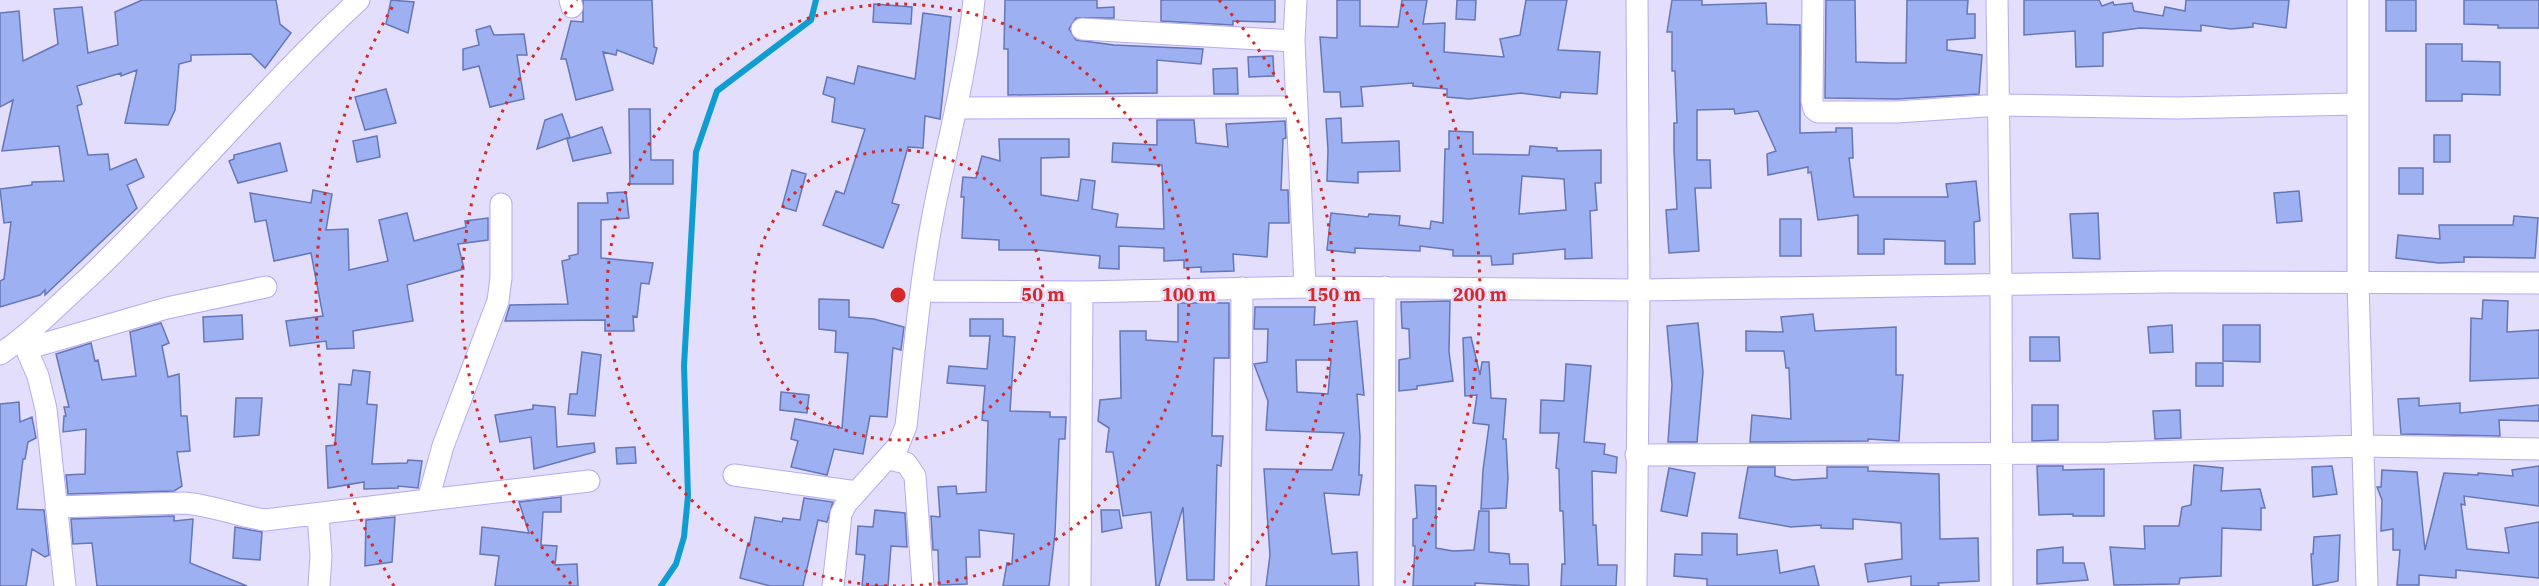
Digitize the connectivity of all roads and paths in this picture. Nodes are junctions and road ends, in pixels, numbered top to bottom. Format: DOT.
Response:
graph roads {
  1 [pos="359,0"];
  2 [pos="974,0"];
  3 [pos="1296,0"];
  4 [pos="1636,0"];
  5 [pos="1813,0"];
  6 [pos="1997,0"];
  7 [pos="2358,0"];
  8 [pos="1082,29"];
  9 [pos="1294,41"];
  10 [pos="2358,104"];
  11 [pos="2000,105"];
  12 [pos="1297,107"];
  13 [pos="957,108"];
  14 [pos="501,204"];
  15 [pos="2358,283"];
  16 [pos="2539,283"];
  17 [pos="2001,284"];
  18 [pos="266,287"];
  19 [pos="1305,287"];
  20 [pos="1385,287"];
  21 [pos="1242,288"];
  22 [pos="1638,290"];
  23 [pos="921,291"];
  24 [pos="1082,292"];
  25 [pos="24,344"];
  26 [pos="0,354"];
  27 [pos="2363,446"];
  28 [pos="2539,449"];
  29 [pos="2001,453"];
  30 [pos="1636,455"];
  31 [pos="889,459"];
  32 [pos="734,475"];
  33 [pos="589,481"];
  34 [pos="857,492"];
  35 [pos="428,500"];
  36 [pos="56,507"];
  37 [pos="318,515"];
  38 [pos="65,586"];
  39 [pos="319,586"];
  40 [pos="833,586"];
  41 [pos="923,586"];
  42 [pos="1080,586"];
  43 [pos="1240,586"];
  44 [pos="1384,586"];
  45 [pos="1636,586"];
  46 [pos="2002,586"];
  47 [pos="2367,586"];
  1 -- 25 [label="street"];
  2 -- 13 [label="street"];
  3 -- 9 [label="street"];
  4 -- 22 [label="street"];
  5 -- 11 [label="street"];
  6 -- 11 [label="street"];
  7 -- 10 [label="street"];
  8 -- 9 [label="street"];
  9 -- 12 [label="street"];
  10 -- 11 [label="street"];
  10 -- 15 [label="street"];
  11 -- 17 [label="street"];
  12 -- 13 [label="street"];
  12 -- 19 [label="street"];
  13 -- 23 [label="street"];
  14 -- 35 [label="street"];
  15 -- 16 [label="street"];
  15 -- 17 [label="street"];
  15 -- 27 [label="street"];
  17 -- 22 [label="street"];
  17 -- 29 [label="street"];
  18 -- 25 [label="street"];
  19 -- 20 [label="street"];
  19 -- 21 [label="street"];
  20 -- 22 [label="street"];
  20 -- 44 [label="street"];
  21 -- 24 [label="street"];
  21 -- 43 [label="street"];
  22 -- 30 [label="street"];
  23 -- 24 [label="street"];
  23 -- 31 [label="street"];
  24 -- 42 [label="street"];
  25 -- 26 [label="street"];
  25 -- 36 [label="street"];
  27 -- 28 [label="street"];
  27 -- 29 [label="street"];
  27 -- 47 [label="street"];
  29 -- 30 [label="street"];
  29 -- 46 [label="street"];
  30 -- 45 [label="street"];
  31 -- 34 [label="street"];
  31 -- 41 [label="street"];
  32 -- 34 [label="street"];
  33 -- 35 [label="street"];
  34 -- 40 [label="street"];
  35 -- 37 [label="street"];
  36 -- 37 [label="street"];
  36 -- 38 [label="street"];
  37 -- 39 [label="street"];
}
